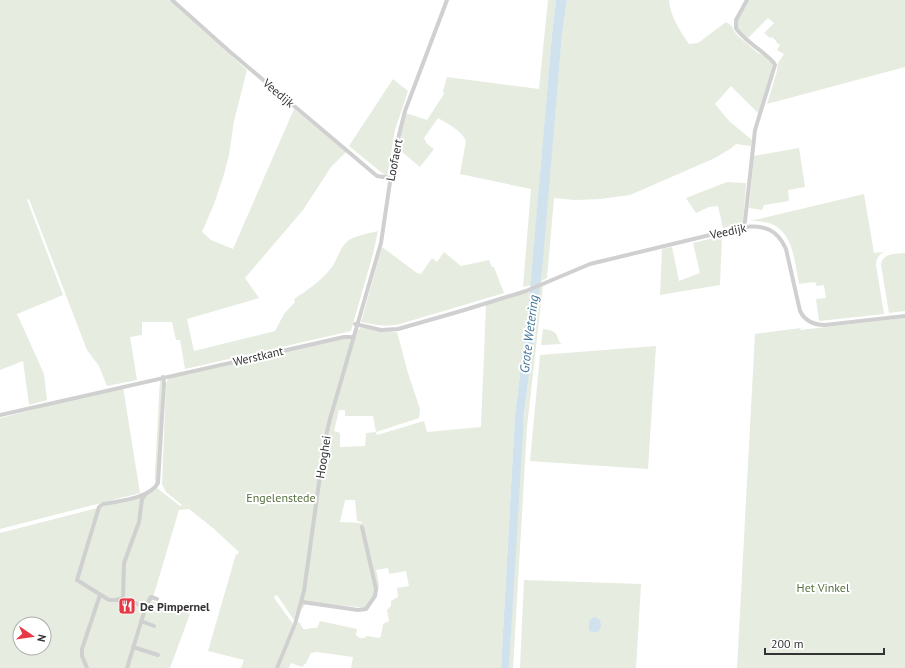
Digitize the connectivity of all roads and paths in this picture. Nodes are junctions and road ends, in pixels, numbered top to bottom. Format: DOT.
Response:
graph roads {
  1 [pos="172,0"];
  2 [pos="447,0"];
  3 [pos="747,0"];
  4 [pos="390,178"];
  5 [pos="746,221"];
  6 [pos="750,226"];
  7 [pos="743,227"];
  8 [pos="905,316"];
  9 [pos="356,324"];
  10 [pos="354,337"];
  11 [pos="163,377"];
  12 [pos="0,415"];
  13 [pos="145,495"];
  14 [pos="362,527"];
  15 [pos="100,595"];
  16 [pos="123,598"];
  17 [pos="157,599"];
  18 [pos="302,602"];
  19 [pos="137,604"];
  20 [pos="141,621"];
  21 [pos="154,626"];
  22 [pos="133,647"];
  23 [pos="158,655"];
  24 [pos="87,668"];
  25 [pos="126,668"];
  26 [pos="277,668"];
  1 -- 4 [label="street, Veedijk"];
  2 -- 4 [label="street, Loofaert"];
  3 -- 5 [label="street"];
  4 -- 9 [label="street, Loofaert"];
  5 -- 6 [label="street"];
  5 -- 7 [label="street"];
  6 -- 7 [label="street, Veedijk"];
  6 -- 8 [label="street, Veedijk"];
  7 -- 9 [label="street, Veedijk"];
  9 -- 10 [label="street, Loofaert"];
  10 -- 11 [label="street, Werstkant"];
  10 -- 18 [label="street, Hooghei"];
  11 -- 12 [label="street, Werstkant"];
  11 -- 13 [label="street"];
  13 -- 15 [label="street"];
  13 -- 16 [label="street"];
  14 -- 18 [label="street"];
  15 -- 16 [label="street"];
  15 -- 24 [label="street"];
  16 -- 19 [label="street"];
  17 -- 19 [label="street"];
  18 -- 26 [label="street, Hooghei"];
  19 -- 20 [label="street"];
  20 -- 21 [label="street"];
  20 -- 22 [label="street"];
  22 -- 23 [label="street"];
  22 -- 25 [label="street"];
}
